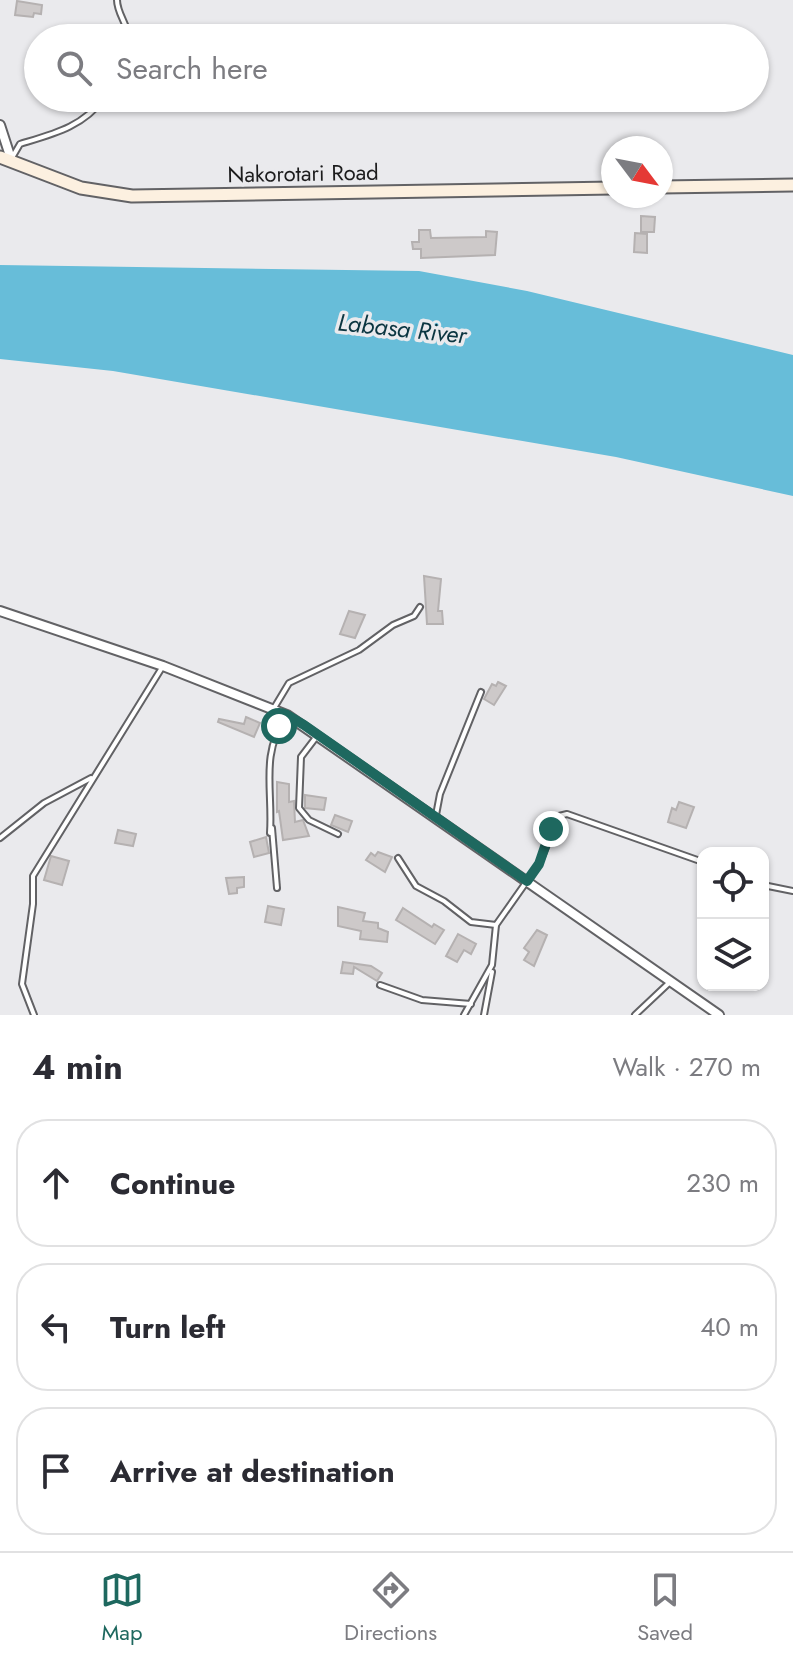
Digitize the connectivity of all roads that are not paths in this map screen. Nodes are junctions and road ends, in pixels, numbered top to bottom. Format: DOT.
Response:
graph roads {
  1 [pos="117,0"];
  2 [pos="122,24"];
  3 [pos="94,112"];
  4 [pos="0,125"];
  5 [pos="0,157"];
  6 [pos="12,162"];
  7 [pos="793,185"];
  8 [pos="673,187"];
  9 [pos="601,188"];
  10 [pos="420,607"];
  11 [pos="0,611"];
  12 [pos="163,666"];
  13 [pos="481,692"];
  14 [pos="274,708"];
  15 [pos="287,715"];
  16 [pos="318,734"];
  17 [pos="93,777"];
  18 [pos="437,817"];
  19 [pos="271,826"];
  20 [pos="270,833"];
  21 [pos="338,834"];
  22 [pos="0,838"];
  23 [pos="398,858"];
  24 [pos="697,860"];
  25 [pos="527,881"];
  26 [pos="769,886"];
  27 [pos="277,888"];
  28 [pos="793,891"];
  29 [pos="496,925"];
  30 [pos="492,965"];
  31 [pos="670,982"];
  32 [pos="380,985"];
  33 [pos="471,1004"];
  34 [pos="34,1015"];
  35 [pos="464,1015"];
  36 [pos="484,1015"];
  37 [pos="635,1015"];
  38 [pos="719,1015"];
  1 -- 2 [label="lane"];
  3 -- 6 [label="lane"];
  4 -- 6 [label="street"];
  5 -- 6 [label="street, Nakorotari Road"];
  6 -- 9 [label="street, Nakorotari Road"];
  7 -- 8 [label="street"];
  10 -- 14 [label="lane"];
  11 -- 12 [label="street"];
  12 -- 14 [label="street"];
  12 -- 17 [label="lane"];
  13 -- 18 [label="lane"];
  14 -- 15 [label="street"];
  15 -- 16 [label="street"];
  15 -- 19 [label="lane"];
  16 -- 18 [label="street"];
  16 -- 21 [label="lane"];
  17 -- 22 [label="lane"];
  17 -- 34 [label="lane"];
  18 -- 25 [label="street"];
  19 -- 20 [label="lane"];
  19 -- 27 [label="lane"];
  23 -- 29 [label="lane"];
  24 -- 25 [label="lane"];
  25 -- 29 [label="lane"];
  25 -- 31 [label="street"];
  26 -- 28 [label="lane"];
  29 -- 30 [label="lane"];
  30 -- 33 [label="lane"];
  30 -- 36 [label="lane"];
  31 -- 37 [label="lane"];
  31 -- 38 [label="street"];
  32 -- 33 [label="lane"];
  33 -- 35 [label="lane"];
}
